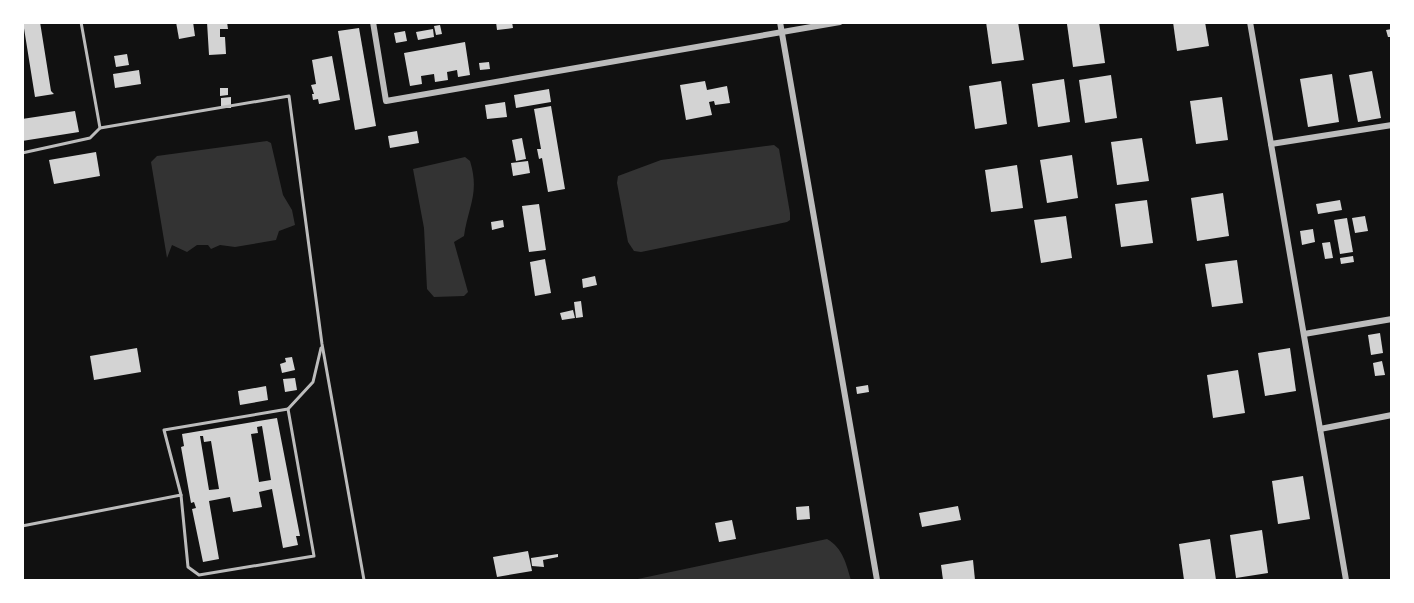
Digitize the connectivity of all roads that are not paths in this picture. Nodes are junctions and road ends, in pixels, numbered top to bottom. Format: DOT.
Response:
graph roads {
  1 [pos="81,22"];
  2 [pos="373,22"];
  3 [pos="780,22"];
  4 [pos="840,22"];
  5 [pos="1250,22"];
  6 [pos="782,33"];
  7 [pos="1392,125"];
  8 [pos="100,128"];
  9 [pos="1271,144"];
  10 [pos="22,153"];
  11 [pos="1392,319"];
  12 [pos="1304,334"];
  13 [pos="322,344"];
  14 [pos="288,409"];
  15 [pos="1392,415"];
  16 [pos="1320,429"];
  17 [pos="181,495"];
  18 [pos="22,526"];
  19 [pos="364,580"];
  20 [pos="877,580"];
  21 [pos="1347,580"];
  1 -- 8 [label="lane"];
  2 -- 6 [label="street"];
  3 -- 6 [label="street"];
  4 -- 6 [label="street"];
  5 -- 9 [label="street"];
  6 -- 20 [label="street"];
  7 -- 9 [label="street"];
  8 -- 10 [label="lane"];
  8 -- 13 [label="lane"];
  9 -- 12 [label="street"];
  11 -- 12 [label="street"];
  12 -- 16 [label="street"];
  13 -- 14 [label="lane"];
  13 -- 19 [label="lane"];
  14 -- 17 [label="lane"];
  14 -- 17 [label="lane"];
  15 -- 16 [label="street"];
  16 -- 21 [label="street"];
  17 -- 18 [label="lane"];
}
